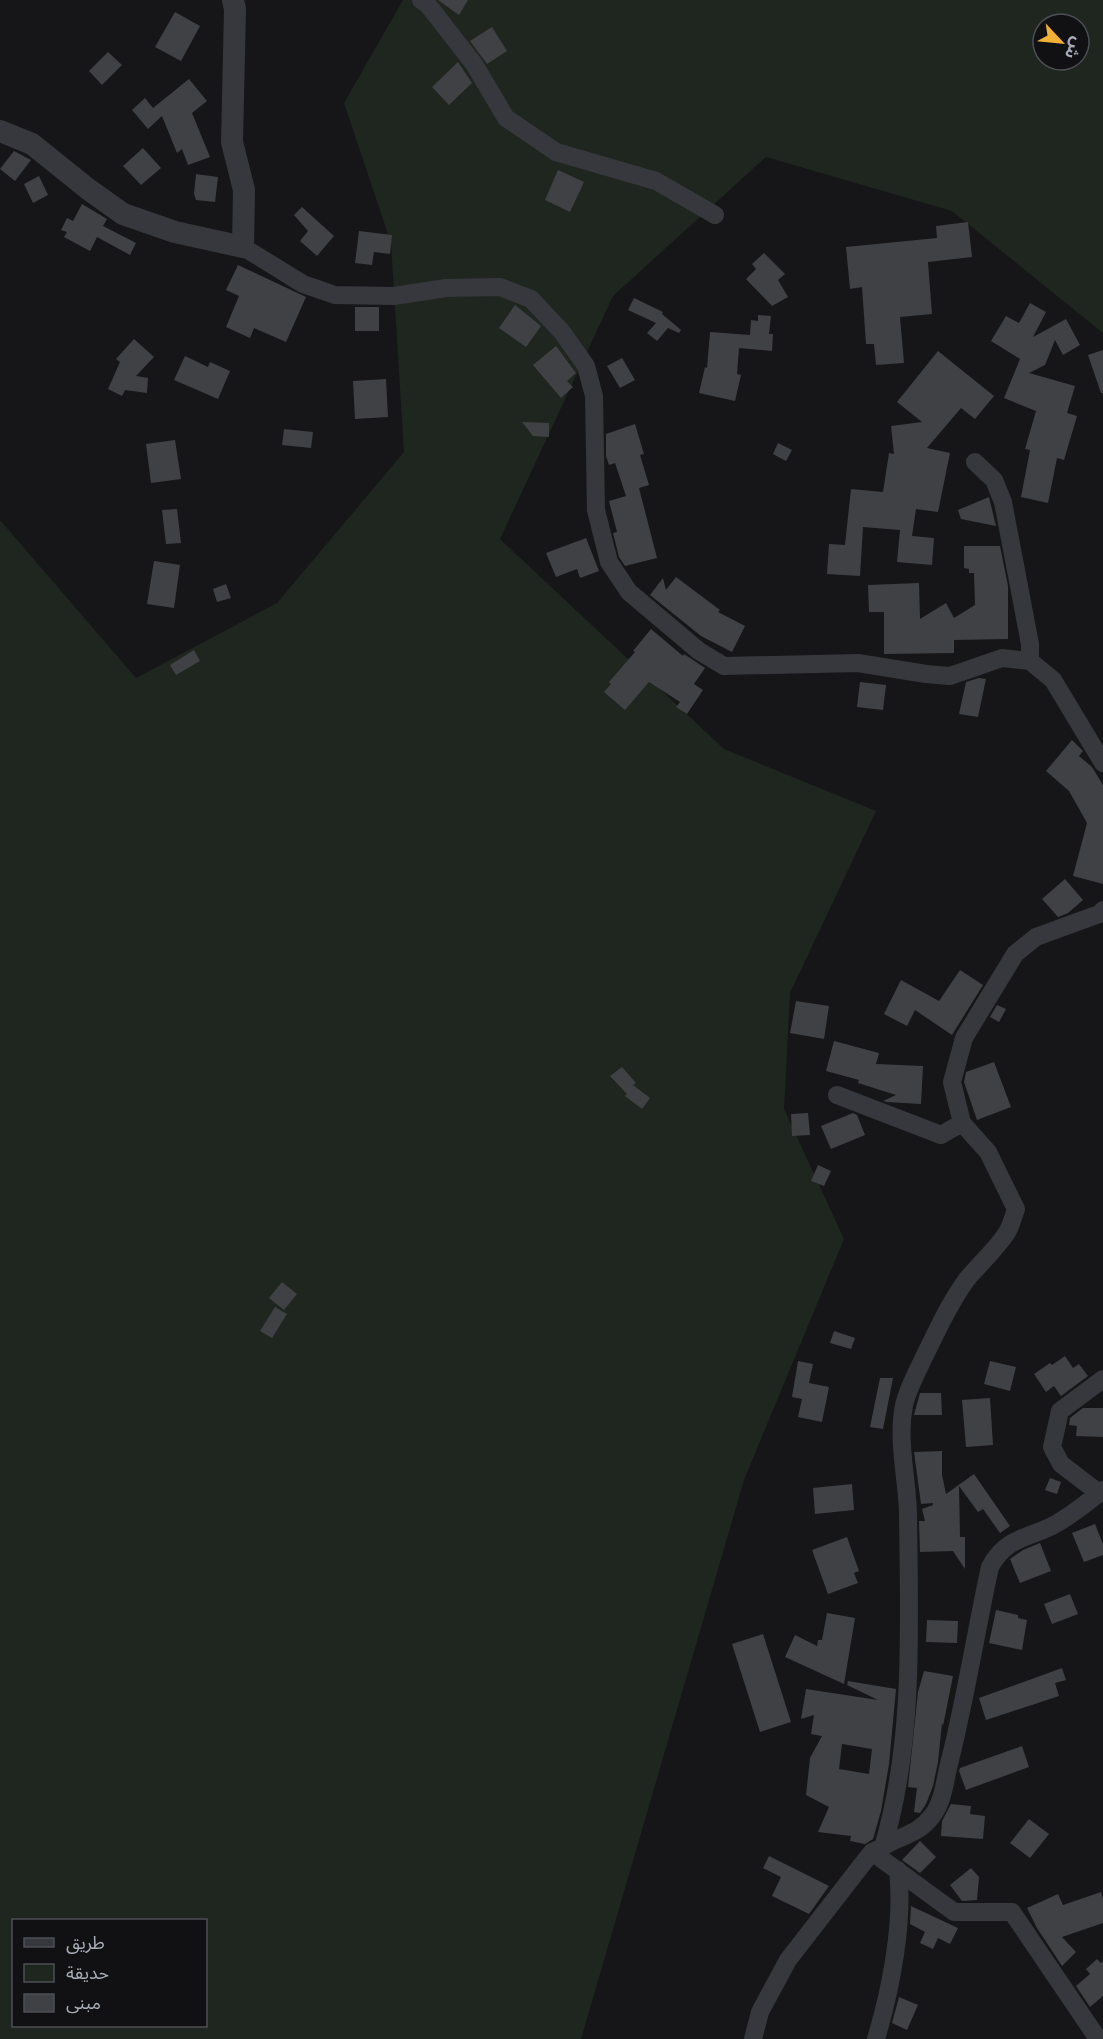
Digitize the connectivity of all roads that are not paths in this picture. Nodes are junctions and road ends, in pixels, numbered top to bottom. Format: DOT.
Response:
graph roads {
  1 [pos="233,0"];
  2 [pos="421,0"];
  3 [pos="0,131"];
  4 [pos="715,215"];
  5 [pos="243,247"];
  6 [pos="975,462"];
  7 [pos="1030,661"];
  8 [pos="1103,763"];
  9 [pos="1103,910"];
  10 [pos="837,1095"];
  11 [pos="962,1123"];
  12 [pos="1103,1378"];
  13 [pos="1101,1491"];
  14 [pos="878,1849"];
  15 [pos="898,1870"];
  16 [pos="753,2039"];
  17 [pos="876,2039"];
  18 [pos="1098,2039"];
  1 -- 5 [label="street"];
  2 -- 4 [label="street"];
  3 -- 5 [label="street"];
  5 -- 7 [label="street"];
  6 -- 7 [label="street"];
  7 -- 8 [label="street"];
  9 -- 11 [label="street"];
  10 -- 11 [label="street"];
  11 -- 14 [label="street"];
  12 -- 13 [label="street"];
  13 -- 14 [label="street"];
  14 -- 15 [label="street"];
  14 -- 16 [label="street"];
  15 -- 17 [label="street"];
  15 -- 18 [label="street"];
}
